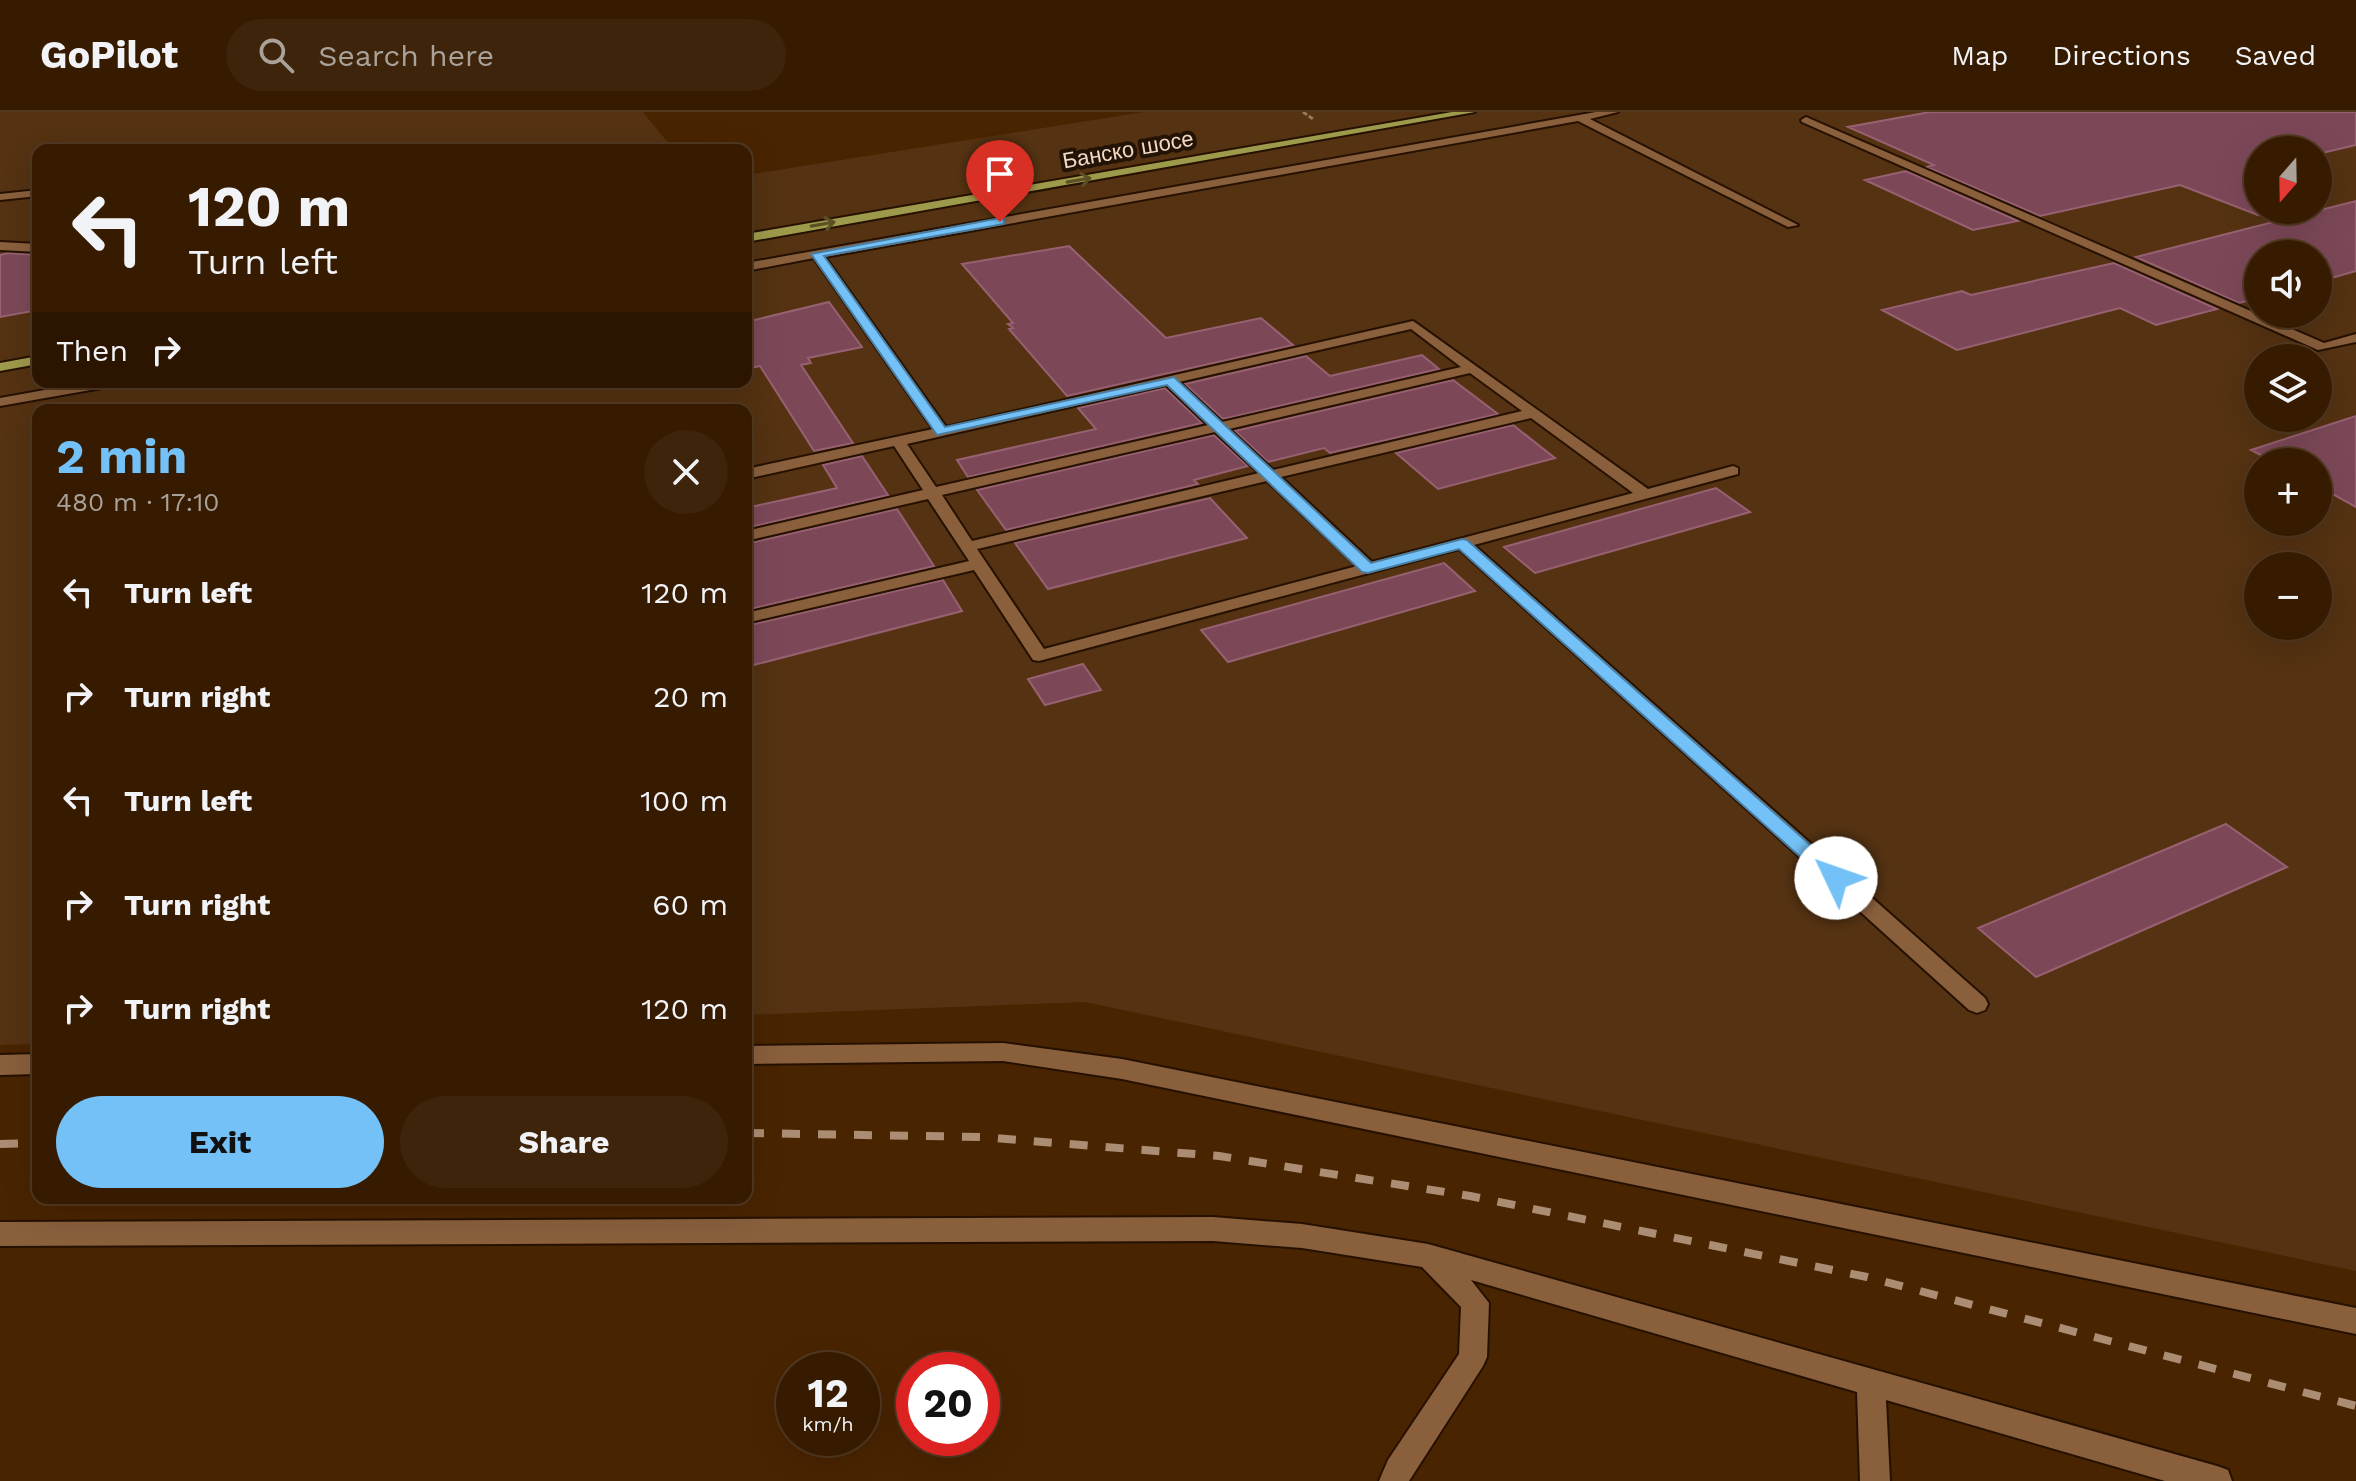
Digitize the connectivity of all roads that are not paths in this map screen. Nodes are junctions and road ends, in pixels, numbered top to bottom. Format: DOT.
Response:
graph roads {
  1 [pos="1404,112"];
  2 [pos="1470,112"];
  3 [pos="1613,112"];
  4 [pos="1580,118"];
  5 [pos="1806,120"];
  6 [pos="32,194"];
  7 [pos="0,197"];
  8 [pos="752,224"];
  9 [pos="1792,225"];
  10 [pos="752,237"];
  11 [pos="0,246"];
  12 [pos="32,248"];
  13 [pos="817,254"];
  14 [pos="752,266"];
  15 [pos="2356,338"];
  16 [pos="32,347"];
  17 [pos="0,353"];
  18 [pos="32,361"];
  19 [pos="0,367"];
  20 [pos="1473,368"];
  21 [pos="1169,380"];
  22 [pos="79,388"];
  23 [pos="0,402"];
  24 [pos="1534,413"];
  25 [pos="1219,428"];
  26 [pos="942,432"];
  27 [pos="898,441"];
  28 [pos="1733,471"];
  29 [pos="752,473"];
  30 [pos="1270,476"];
  31 [pos="1645,494"];
  32 [pos="933,495"];
  33 [pos="752,535"];
  34 [pos="1462,543"];
  35 [pos="967,547"];
  36 [pos="978,564"];
  37 [pos="1368,568"];
  38 [pos="752,617"];
  39 [pos="1977,1004"];
  40 [pos="752,1055"];
  41 [pos="32,1064"];
  42 [pos="0,1065"];
  43 [pos="0,1234"];
  44 [pos="1428,1256"];
  45 [pos="2356,1321"];
  46 [pos="1871,1380"];
  47 [pos="1394,1481"];
  48 [pos="1875,1481"];
  49 [pos="2217,1481"];
  1 -- 8 [label="main road, Банско шосе"];
  10 -- 2 [label="main road, Банско шосе, one-way"];
  3 -- 4 [label="street"];
  4 -- 9 [label="street"];
  4 -- 13 [label="street"];
  5 -- 15 [label="street"];
  6 -- 7 [label="street"];
  11 -- 12 [label="street"];
  13 -- 14 [label="street"];
  13 -- 26 [label="street"];
  16 -- 17 [label="main road"];
  18 -- 19 [label="main road"];
  20 -- 21 [label="street"];
  20 -- 24 [label="street"];
  20 -- 25 [label="street"];
  21 -- 25 [label="street"];
  21 -- 26 [label="street"];
  22 -- 23 [label="street"];
  24 -- 30 [label="street"];
  24 -- 31 [label="street"];
  25 -- 30 [label="street"];
  25 -- 32 [label="street"];
  26 -- 27 [label="street"];
  27 -- 29 [label="street"];
  27 -- 32 [label="street"];
  28 -- 31 [label="street"];
  30 -- 35 [label="street"];
  30 -- 37 [label="street"];
  31 -- 34 [label="street"];
  32 -- 33 [label="street"];
  32 -- 35 [label="street"];
  34 -- 37 [label="street"];
  34 -- 39 [label="street"];
  35 -- 36 [label="street"];
  36 -- 37 [label="street"];
  36 -- 38 [label="street"];
  40 -- 45 [label="street"];
  41 -- 42 [label="street"];
  43 -- 44 [label="street"];
  44 -- 46 [label="street"];
  44 -- 47 [label="street"];
  46 -- 48 [label="street"];
  46 -- 49 [label="street"];
}
